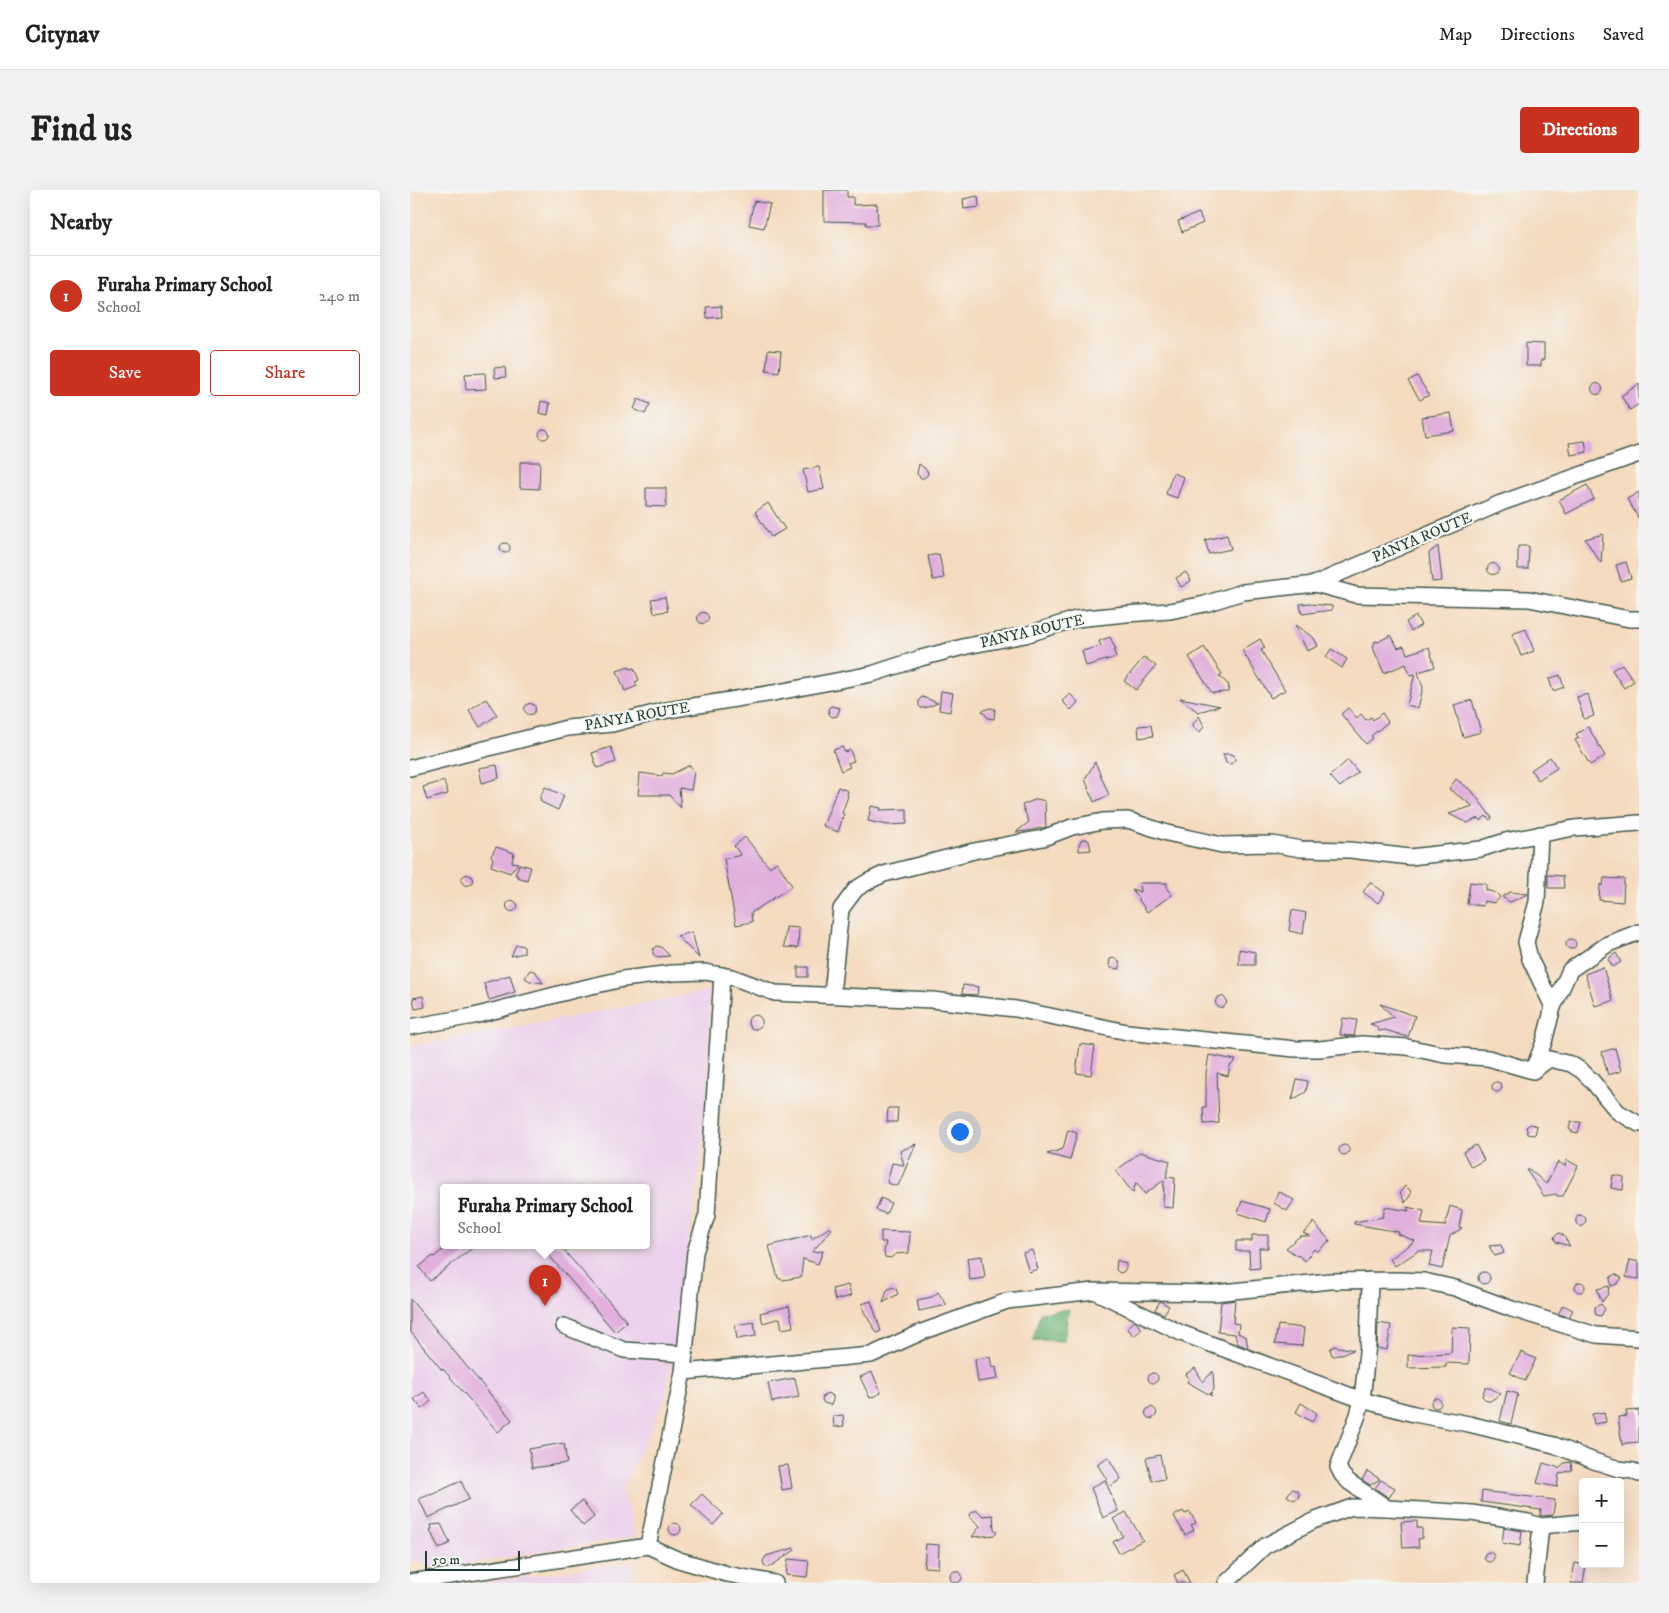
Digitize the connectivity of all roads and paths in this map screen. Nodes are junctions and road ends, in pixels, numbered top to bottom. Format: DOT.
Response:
graph roads {
  1 [pos="1639,454"];
  2 [pos="1315,584"];
  3 [pos="1639,620"];
  4 [pos="410,768"];
  5 [pos="1639,822"];
  6 [pos="1540,834"];
  7 [pos="1639,932"];
  8 [pos="722,975"];
  9 [pos="832,994"];
  10 [pos="1553,1007"];
  11 [pos="410,1027"];
  12 [pos="1533,1072"];
  13 [pos="1639,1124"];
  14 [pos="1370,1280"];
  15 [pos="1094,1291"];
  16 [pos="564,1326"];
  17 [pos="1639,1338"];
  18 [pos="685,1354"];
  19 [pos="684,1372"];
  20 [pos="1362,1400"];
  21 [pos="1639,1474"];
  22 [pos="1616,1475"];
  23 [pos="1387,1508"];
  24 [pos="1579,1522"];
  25 [pos="1540,1526"];
  26 [pos="648,1546"];
  27 [pos="728,1578"];
  28 [pos="410,1582"];
  29 [pos="775,1583"];
  30 [pos="1226,1583"];
  31 [pos="1535,1583"];
  1 -- 2 [label="street, PANYA ROUTE"];
  2 -- 3 [label="street"];
  2 -- 4 [label="street, PANYA ROUTE"];
  5 -- 6 [label="street"];
  6 -- 9 [label="street"];
  6 -- 10 [label="street"];
  7 -- 10 [label="street"];
  8 -- 9 [label="street"];
  8 -- 11 [label="street"];
  8 -- 18 [label="street"];
  9 -- 12 [label="street"];
  10 -- 12 [label="street"];
  12 -- 13 [label="street"];
  14 -- 15 [label="street"];
  14 -- 17 [label="street"];
  14 -- 20 [label="street"];
  15 -- 19 [label="street"];
  15 -- 20 [label="street"];
  16 -- 18 [label="street"];
  18 -- 19 [label="street"];
  19 -- 26 [label="street"];
  20 -- 22 [label="street"];
  20 -- 23 [label="street"];
  21 -- 22 [label="street"];
  23 -- 25 [label="street"];
  23 -- 30 [label="street"];
  24 -- 25 [label="street"];
  25 -- 31 [label="street"];
  26 -- 27 [label="street"];
  26 -- 28 [label="street"];
  27 -- 29 [label="street"];
}
